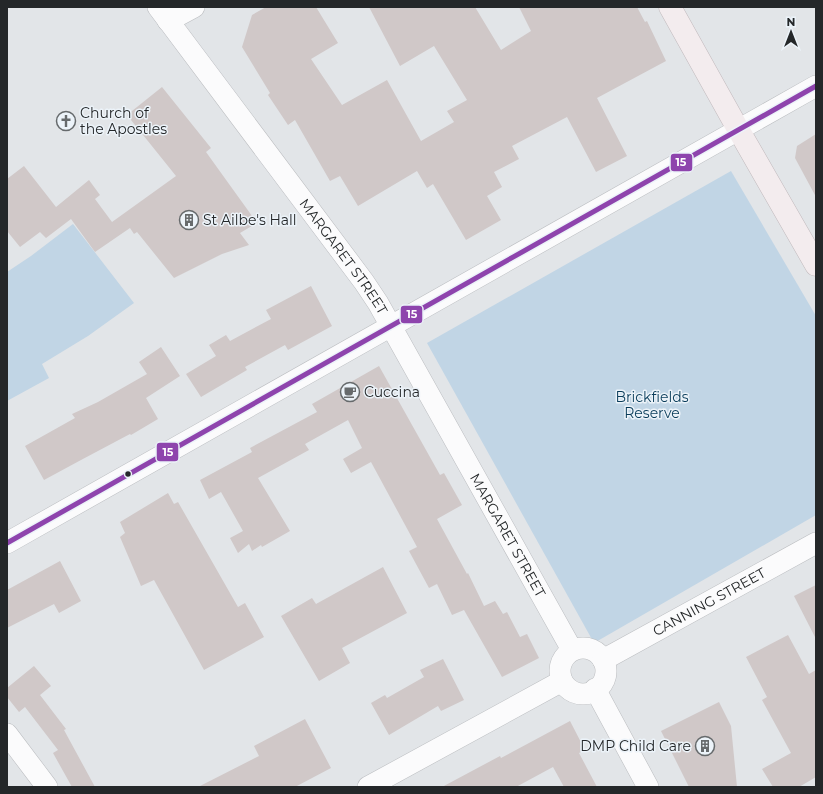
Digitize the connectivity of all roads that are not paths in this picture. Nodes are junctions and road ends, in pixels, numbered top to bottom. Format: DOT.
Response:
graph roads {
  1 [pos="194,7"];
  2 [pos="670,7"];
  3 [pos="163,14"];
  4 [pos="816,86"];
  5 [pos="738,130"];
  6 [pos="816,265"];
  7 [pos="391,325"];
  8 [pos="7,542"];
  9 [pos="816,543"];
  10 [pos="572,650"];
  11 [pos="603,660"];
  12 [pos="562,681"];
  13 [pos="595,689"];
  14 [pos="7,734"];
  15 [pos="47,787"];
  16 [pos="368,787"];
  17 [pos="648,787"];
  1 -- 3 [label="street"];
  2 -- 5 [label="highway"];
  3 -- 7 [label="street, MARGARET STREET"];
  4 -- 5 [label="street"];
  5 -- 6 [label="highway"];
  5 -- 7 [label="street"];
  7 -- 8 [label="street"];
  7 -- 10 [label="street, MARGARET STREET"];
  9 -- 11 [label="street, CANNING STREET"];
  10 -- 11 [label="street"];
  10 -- 12 [label="street"];
  11 -- 13 [label="street"];
  12 -- 13 [label="street"];
  12 -- 16 [label="street"];
  13 -- 17 [label="street"];
  14 -- 15 [label="street"];
}
